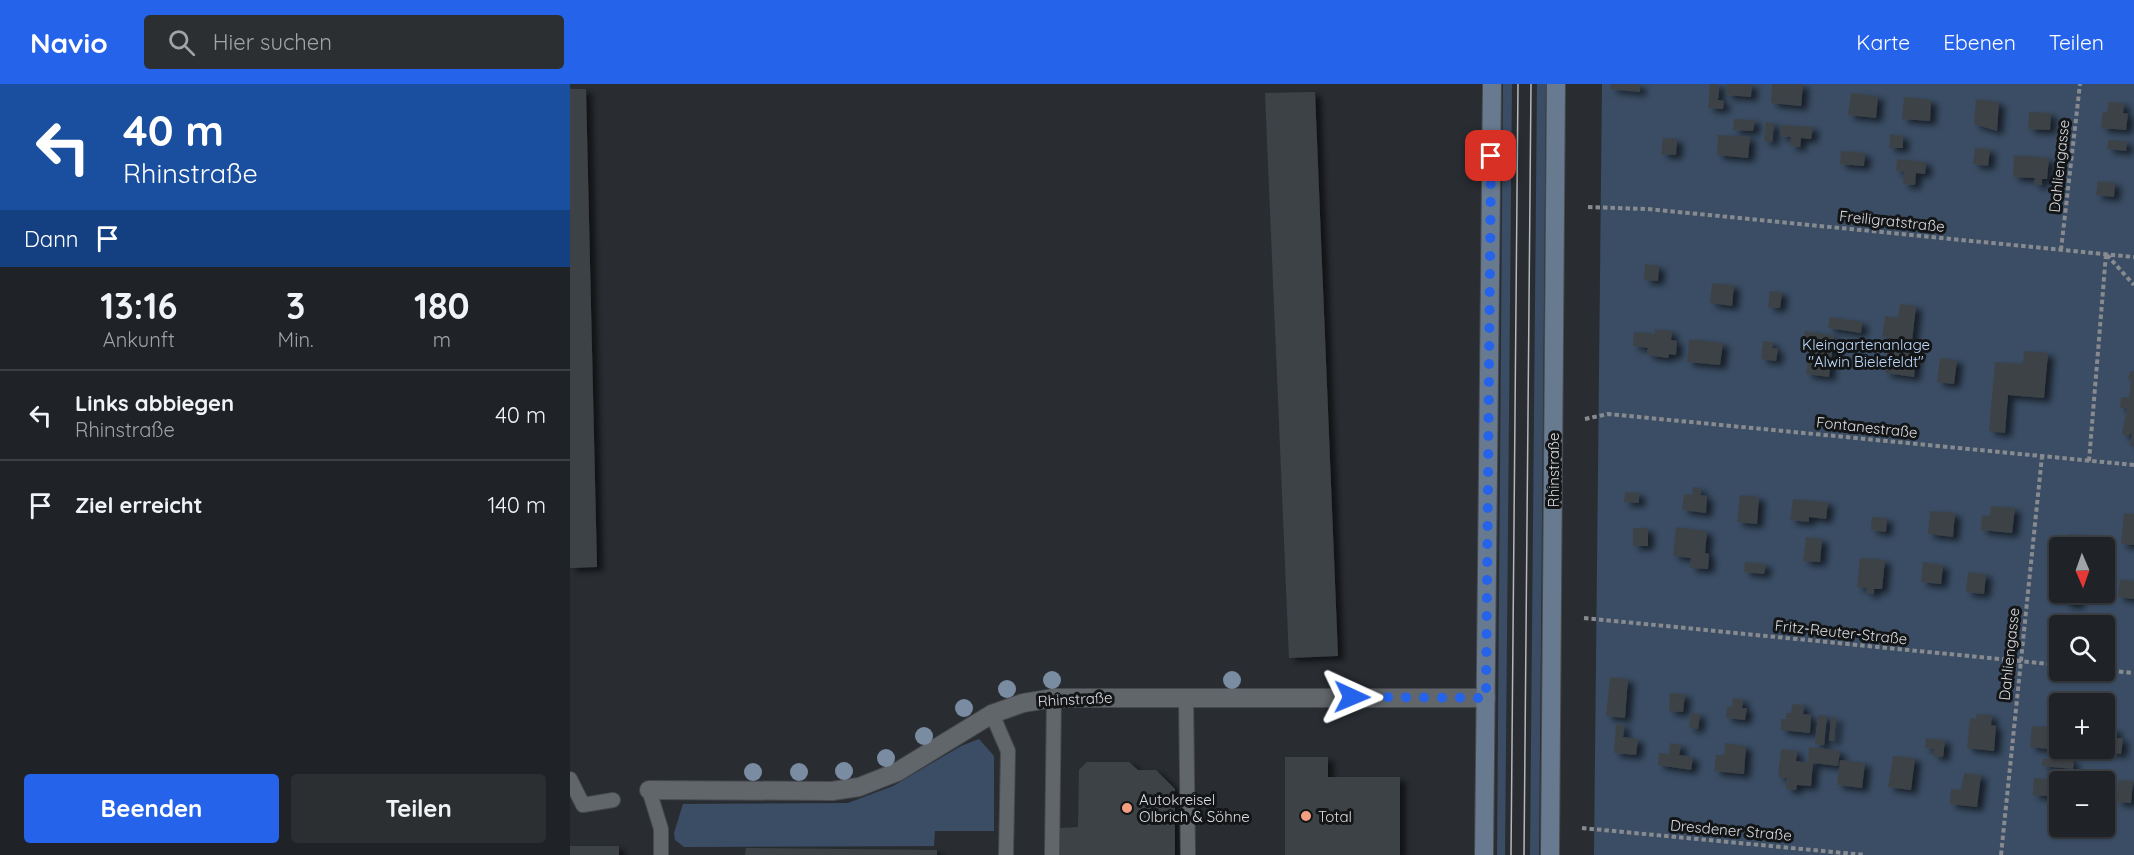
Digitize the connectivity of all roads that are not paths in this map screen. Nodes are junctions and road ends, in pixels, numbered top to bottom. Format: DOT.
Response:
graph roads {
  1 [pos="1492,84"];
  2 [pos="1556,84"];
  3 [pos="1186,696"];
  4 [pos="1054,698"];
  5 [pos="1486,698"];
  6 [pos="992,714"];
  7 [pos="570,778"];
  8 [pos="649,790"];
  9 [pos="613,800"];
  10 [pos="577,806"];
  11 [pos="661,855"];
  12 [pos="1006,855"];
  13 [pos="1052,855"];
  14 [pos="1188,855"];
  15 [pos="1484,855"];
  16 [pos="1550,855"];
  1 -- 5 [label="main road"];
  2 -- 16 [label="main road, Rhinstraße"];
  3 -- 4 [label="street, Rhinstraße"];
  3 -- 5 [label="street, Rhinstraße"];
  3 -- 14 [label="lane"];
  4 -- 6 [label="street, Rhinstraße"];
  4 -- 13 [label="lane"];
  5 -- 15 [label="main road"];
  6 -- 8 [label="street, Rhinstraße"];
  6 -- 12 [label="lane"];
  7 -- 10 [label="lane"];
  8 -- 11 [label="lane"];
  9 -- 10 [label="lane"];
}
